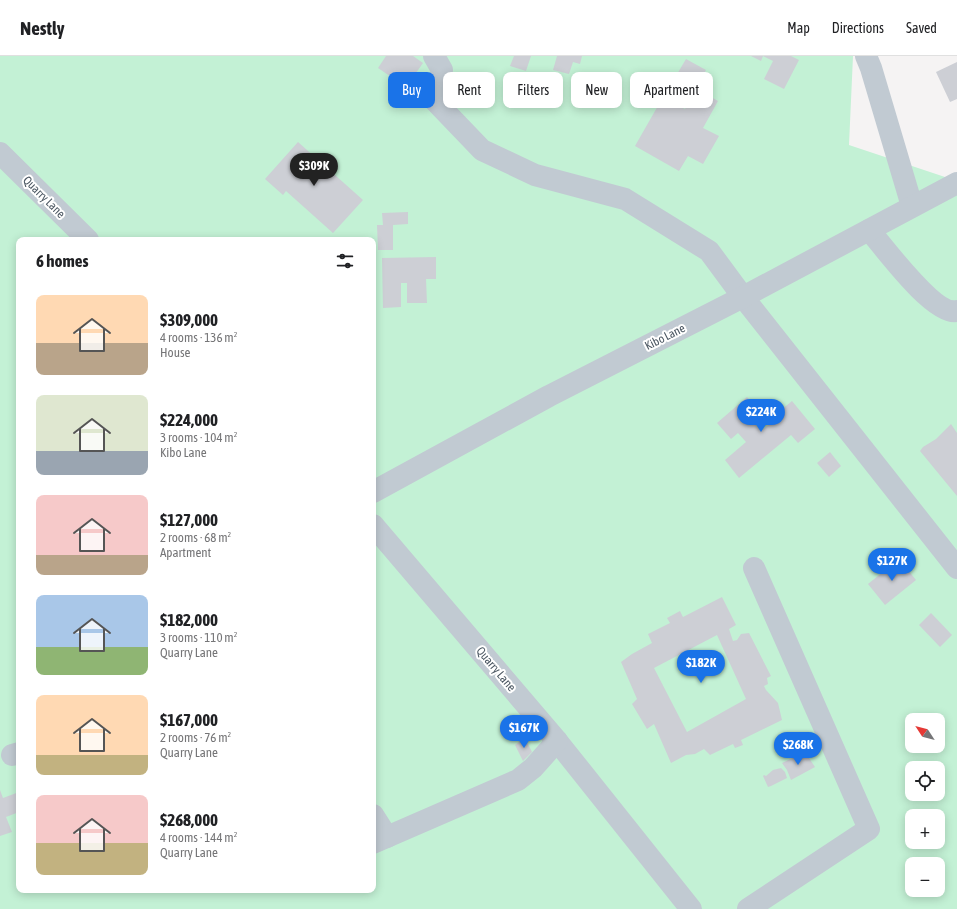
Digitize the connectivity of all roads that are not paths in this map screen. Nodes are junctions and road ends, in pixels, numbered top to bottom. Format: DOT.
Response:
graph roads {
  1 [pos="434,56"];
  2 [pos="866,56"];
  3 [pos="0,153"];
  4 [pos="957,182"];
  5 [pos="912,206"];
  6 [pos="869,230"];
  7 [pos="85,237"];
  8 [pos="743,297"];
  9 [pos="957,311"];
  10 [pos="376,490"];
  11 [pos="376,529"];
  12 [pos="754,568"];
  13 [pos="957,568"];
  14 [pos="557,741"];
  15 [pos="376,826"];
  16 [pos="380,840"];
  17 [pos="692,909"];
  18 [pos="748,909"];
  1 -- 8 [label="street"];
  2 -- 5 [label="street"];
  3 -- 7 [label="street, Quarry Lane"];
  4 -- 5 [label="street, Kibo Lane"];
  5 -- 6 [label="street, Kibo Lane"];
  6 -- 8 [label="street, Kibo Lane"];
  6 -- 9 [label="street"];
  8 -- 10 [label="street, Kibo Lane"];
  8 -- 13 [label="street"];
  11 -- 14 [label="street, Quarry Lane"];
  12 -- 18 [label="street"];
  14 -- 16 [label="street"];
  14 -- 17 [label="street, Quarry Lane"];
  15 -- 16 [label="street"];
}
